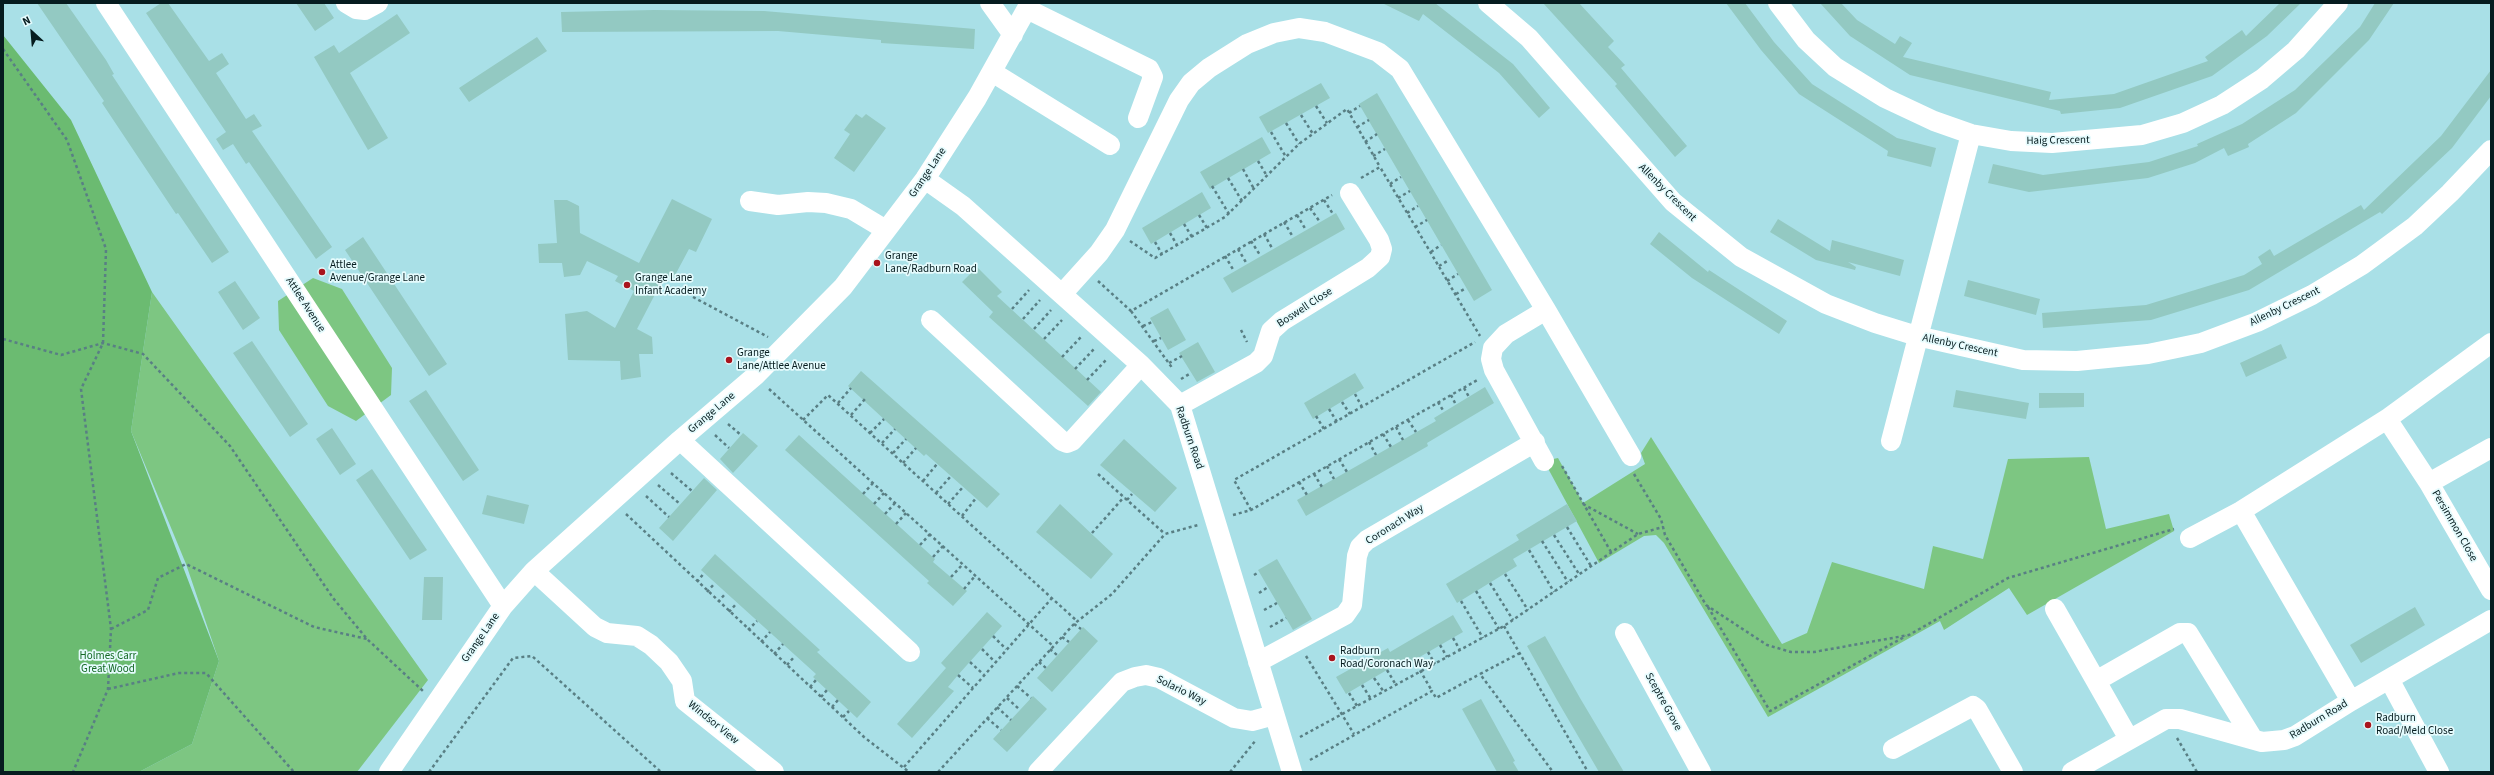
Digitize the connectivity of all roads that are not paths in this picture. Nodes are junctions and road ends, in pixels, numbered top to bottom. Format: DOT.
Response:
graph roads {
  1 [pos="106,3"];
  2 [pos="346,3"];
  3 [pos="378,3"];
  4 [pos="990,3"];
  5 [pos="1488,3"];
  6 [pos="1778,3"];
  7 [pos="2338,3"];
  8 [pos="1028,6"];
  9 [pos="1013,35"];
  10 [pos="992,72"];
  11 [pos="1138,118"];
  12 [pos="1970,134"];
  13 [pos="1110,145"];
  14 [pos="2491,150"];
  15 [pos="925,179"];
  16 [pos="1348,190"];
  17 [pos="750,201"];
  18 [pos="886,230"];
  19 [pos="1057,302"];
  20 [pos="1546,310"];
  21 [pos="931,320"];
  22 [pos="1917,336"];
  23 [pos="2491,343"];
  24 [pos="1141,365"];
  25 [pos="1180,405"];
  26 [pos="2388,419"];
  27 [pos="1892,441"];
  28 [pos="1535,442"];
  29 [pos="687,446"];
  30 [pos="2491,448"];
  31 [pos="1631,456"];
  32 [pos="1544,461"];
  33 [pos="2429,483"];
  34 [pos="2241,511"];
  35 [pos="2190,538"];
  36 [pos="534,571"];
  37 [pos="2491,590"];
  38 [pos="503,606"];
  39 [pos="2055,609"];
  40 [pos="2491,620"];
  41 [pos="1625,633"];
  42 [pos="910,652"];
  43 [pos="1258,662"];
  44 [pos="2388,679"];
  45 [pos="2096,680"];
  46 [pos="2351,700"];
  47 [pos="1274,715"];
  48 [pos="2129,739"];
  49 [pos="2253,739"];
  50 [pos="1893,749"];
  51 [pos="1049,768"];
  52 [pos="2084,769"];
  53 [pos="389,772"];
  54 [pos="774,772"];
  55 [pos="1292,772"];
  56 [pos="1701,772"];
  57 [pos="2014,772"];
  58 [pos="2439,772"];
  1 -- 38 [label="street, Attlee Avenue"];
  2 -- 3 [label="street"];
  4 -- 9 [label="street"];
  5 -- 22 [label="street, Allenby Crescent"];
  6 -- 12 [label="street, Haig Crescent"];
  7 -- 12 [label="street, Haig Crescent"];
  8 -- 9 [label="street, Grange Lane"];
  8 -- 11 [label="street"];
  9 -- 10 [label="street, Grange Lane"];
  10 -- 13 [label="street"];
  10 -- 15 [label="street, Grange Lane"];
  12 -- 22 [label="street"];
  14 -- 22 [label="street, Allenby Crescent"];
  15 -- 18 [label="street, Grange Lane"];
  15 -- 19 [label="street, Radburn Road"];
  16 -- 25 [label="street, Boswell Close"];
  17 -- 18 [label="street"];
  18 -- 29 [label="street, Grange Lane"];
  19 -- 20 [label="street"];
  19 -- 24 [label="street, Radburn Road"];
  20 -- 28 [label="street"];
  20 -- 31 [label="street"];
  21 -- 24 [label="street"];
  22 -- 27 [label="street"];
  23 -- 26 [label="street"];
  24 -- 25 [label="street, Radburn Road"];
  25 -- 43 [label="street, Radburn Road"];
  26 -- 33 [label="street"];
  26 -- 34 [label="street"];
  28 -- 32 [label="street"];
  28 -- 43 [label="street, Coronach Way"];
  29 -- 36 [label="street, Grange Lane"];
  29 -- 42 [label="street"];
  30 -- 33 [label="street, Persimmon Close"];
  33 -- 37 [label="street, Persimmon Close"];
  34 -- 35 [label="street"];
  34 -- 46 [label="street"];
  36 -- 38 [label="street, Grange Lane"];
  36 -- 54 [label="street, Windsor View"];
  38 -- 53 [label="street, Grange Lane"];
  39 -- 45 [label="street"];
  40 -- 44 [label="street, Radburn Road"];
  41 -- 56 [label="street, Sceptre Grove"];
  43 -- 47 [label="street, Radburn Road"];
  44 -- 46 [label="street, Radburn Road"];
  44 -- 58 [label="street"];
  45 -- 48 [label="street"];
  45 -- 49 [label="street"];
  46 -- 49 [label="street, Radburn Road"];
  47 -- 51 [label="street, Solario Way"];
  47 -- 55 [label="street, Radburn Road"];
  48 -- 49 [label="street, Radburn Road"];
  48 -- 52 [label="street"];
  50 -- 57 [label="street"];
}
